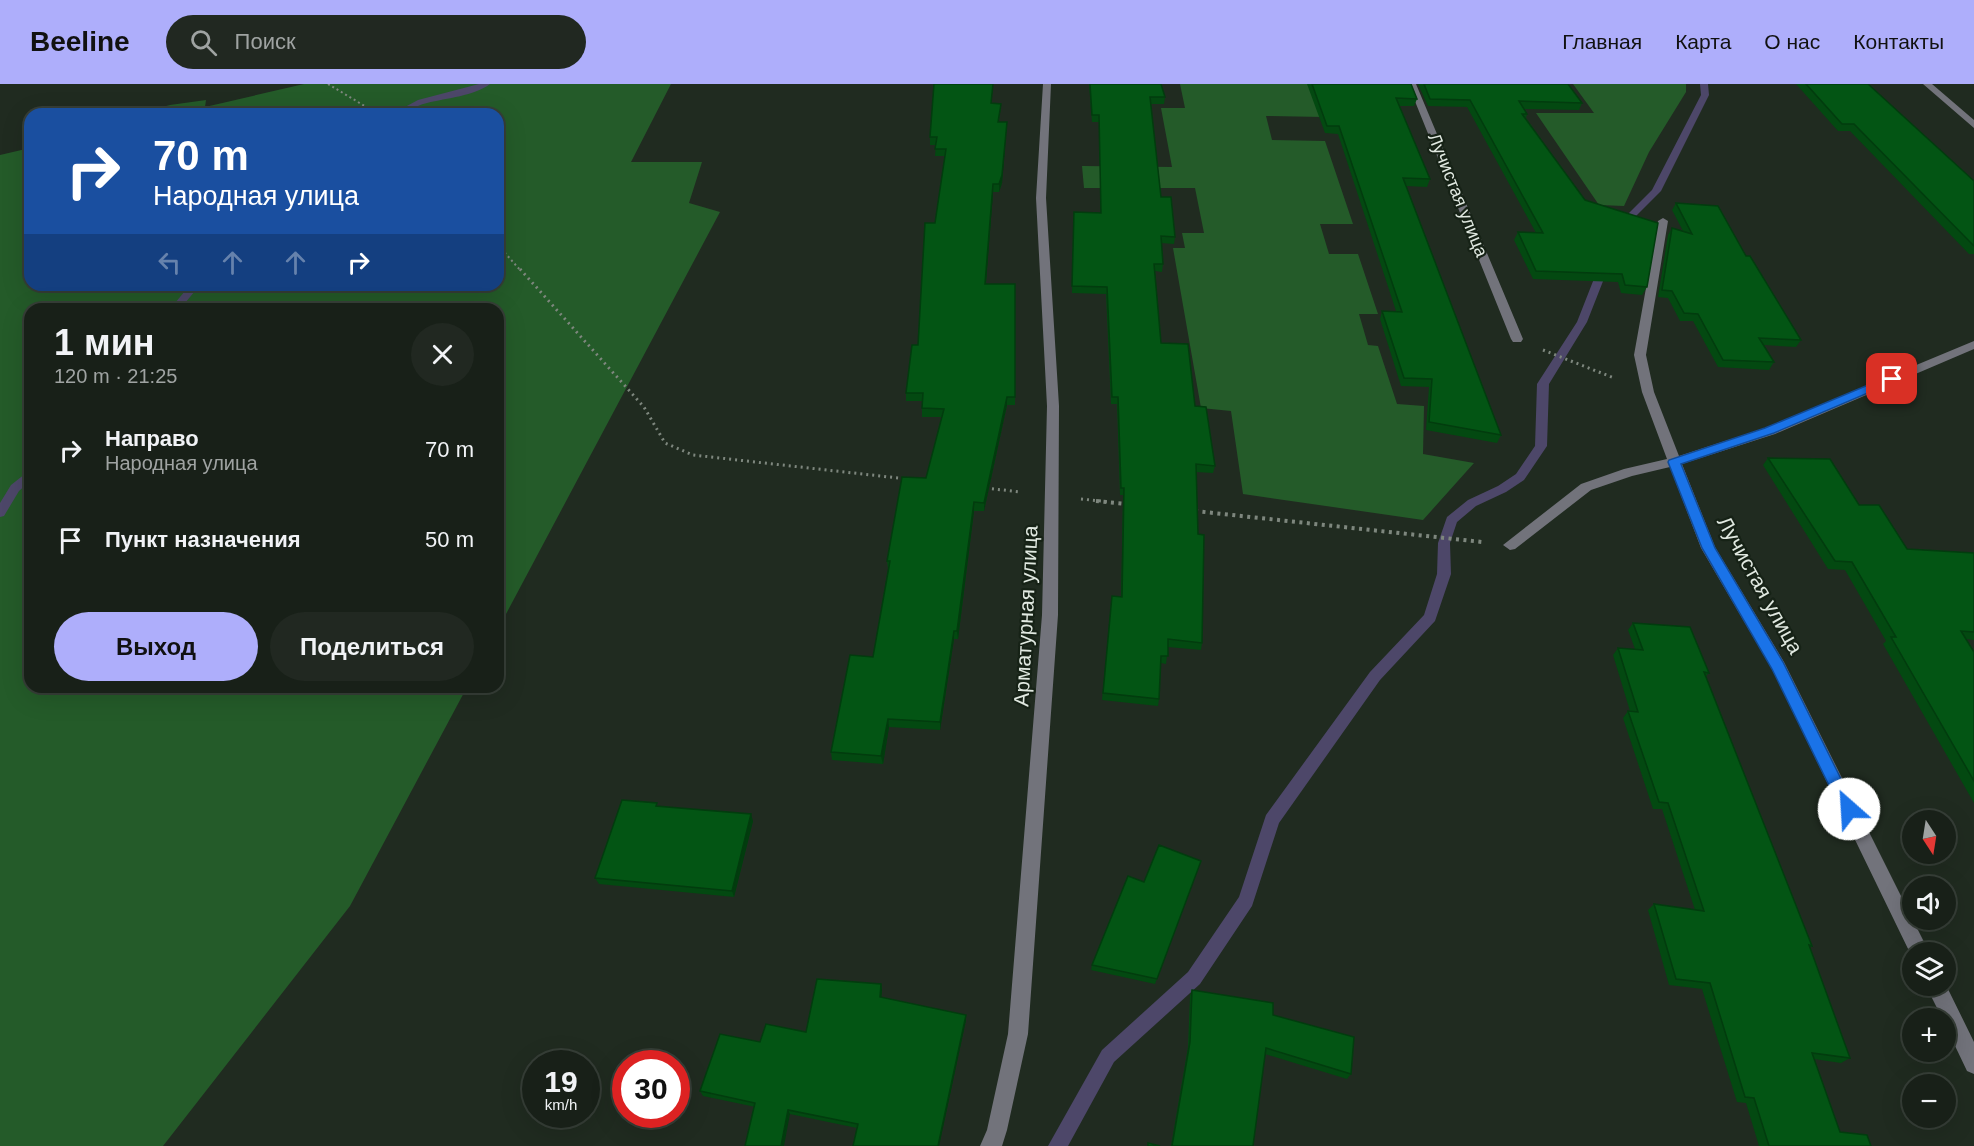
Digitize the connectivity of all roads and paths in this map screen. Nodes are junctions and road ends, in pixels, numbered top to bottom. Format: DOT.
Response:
graph roads {
  1 [pos="328,84"];
  2 [pos="1047,84"];
  3 [pos="1412,84"];
  4 [pos="1927,84"];
  5 [pos="368,108"];
  6 [pos="1974,125"];
  7 [pos="1662,221"];
  8 [pos="504,252"];
  9 [pos="1516,339"];
  10 [pos="1974,345"];
  11 [pos="1539,348"];
  12 [pos="1582,365"];
  13 [pos="1674,462"];
  14 [pos="913,480"];
  15 [pos="982,488"];
  16 [pos="1052,495"];
  17 [pos="1134,504"];
  18 [pos="1194,511"];
  19 [pos="1472,540"];
  20 [pos="1510,545"];
  21 [pos="1915,942"];
  22 [pos="1941,996"];
  23 [pos="1974,1064"];
  24 [pos="991,1146"];
  1 -- 5 [label="path"];
  2 -- 16 [label="street, Арматурная улица"];
  3 -- 9 [label="street, Лучистая улица"];
  4 -- 6 [label="street"];
  7 -- 13 [label="street, Лучистая улица"];
  8 -- 14 [label="path"];
  10 -- 13 [label="street"];
  11 -- 12 [label="path"];
  13 -- 20 [label="street"];
  13 -- 21 [label="street, Лучистая улица"];
  15 -- 16 [label="path"];
  16 -- 17 [label="path"];
  16 -- 24 [label="street, Арматурная улица"];
  18 -- 19 [label="path"];
  22 -- 23 [label="street"];
}
